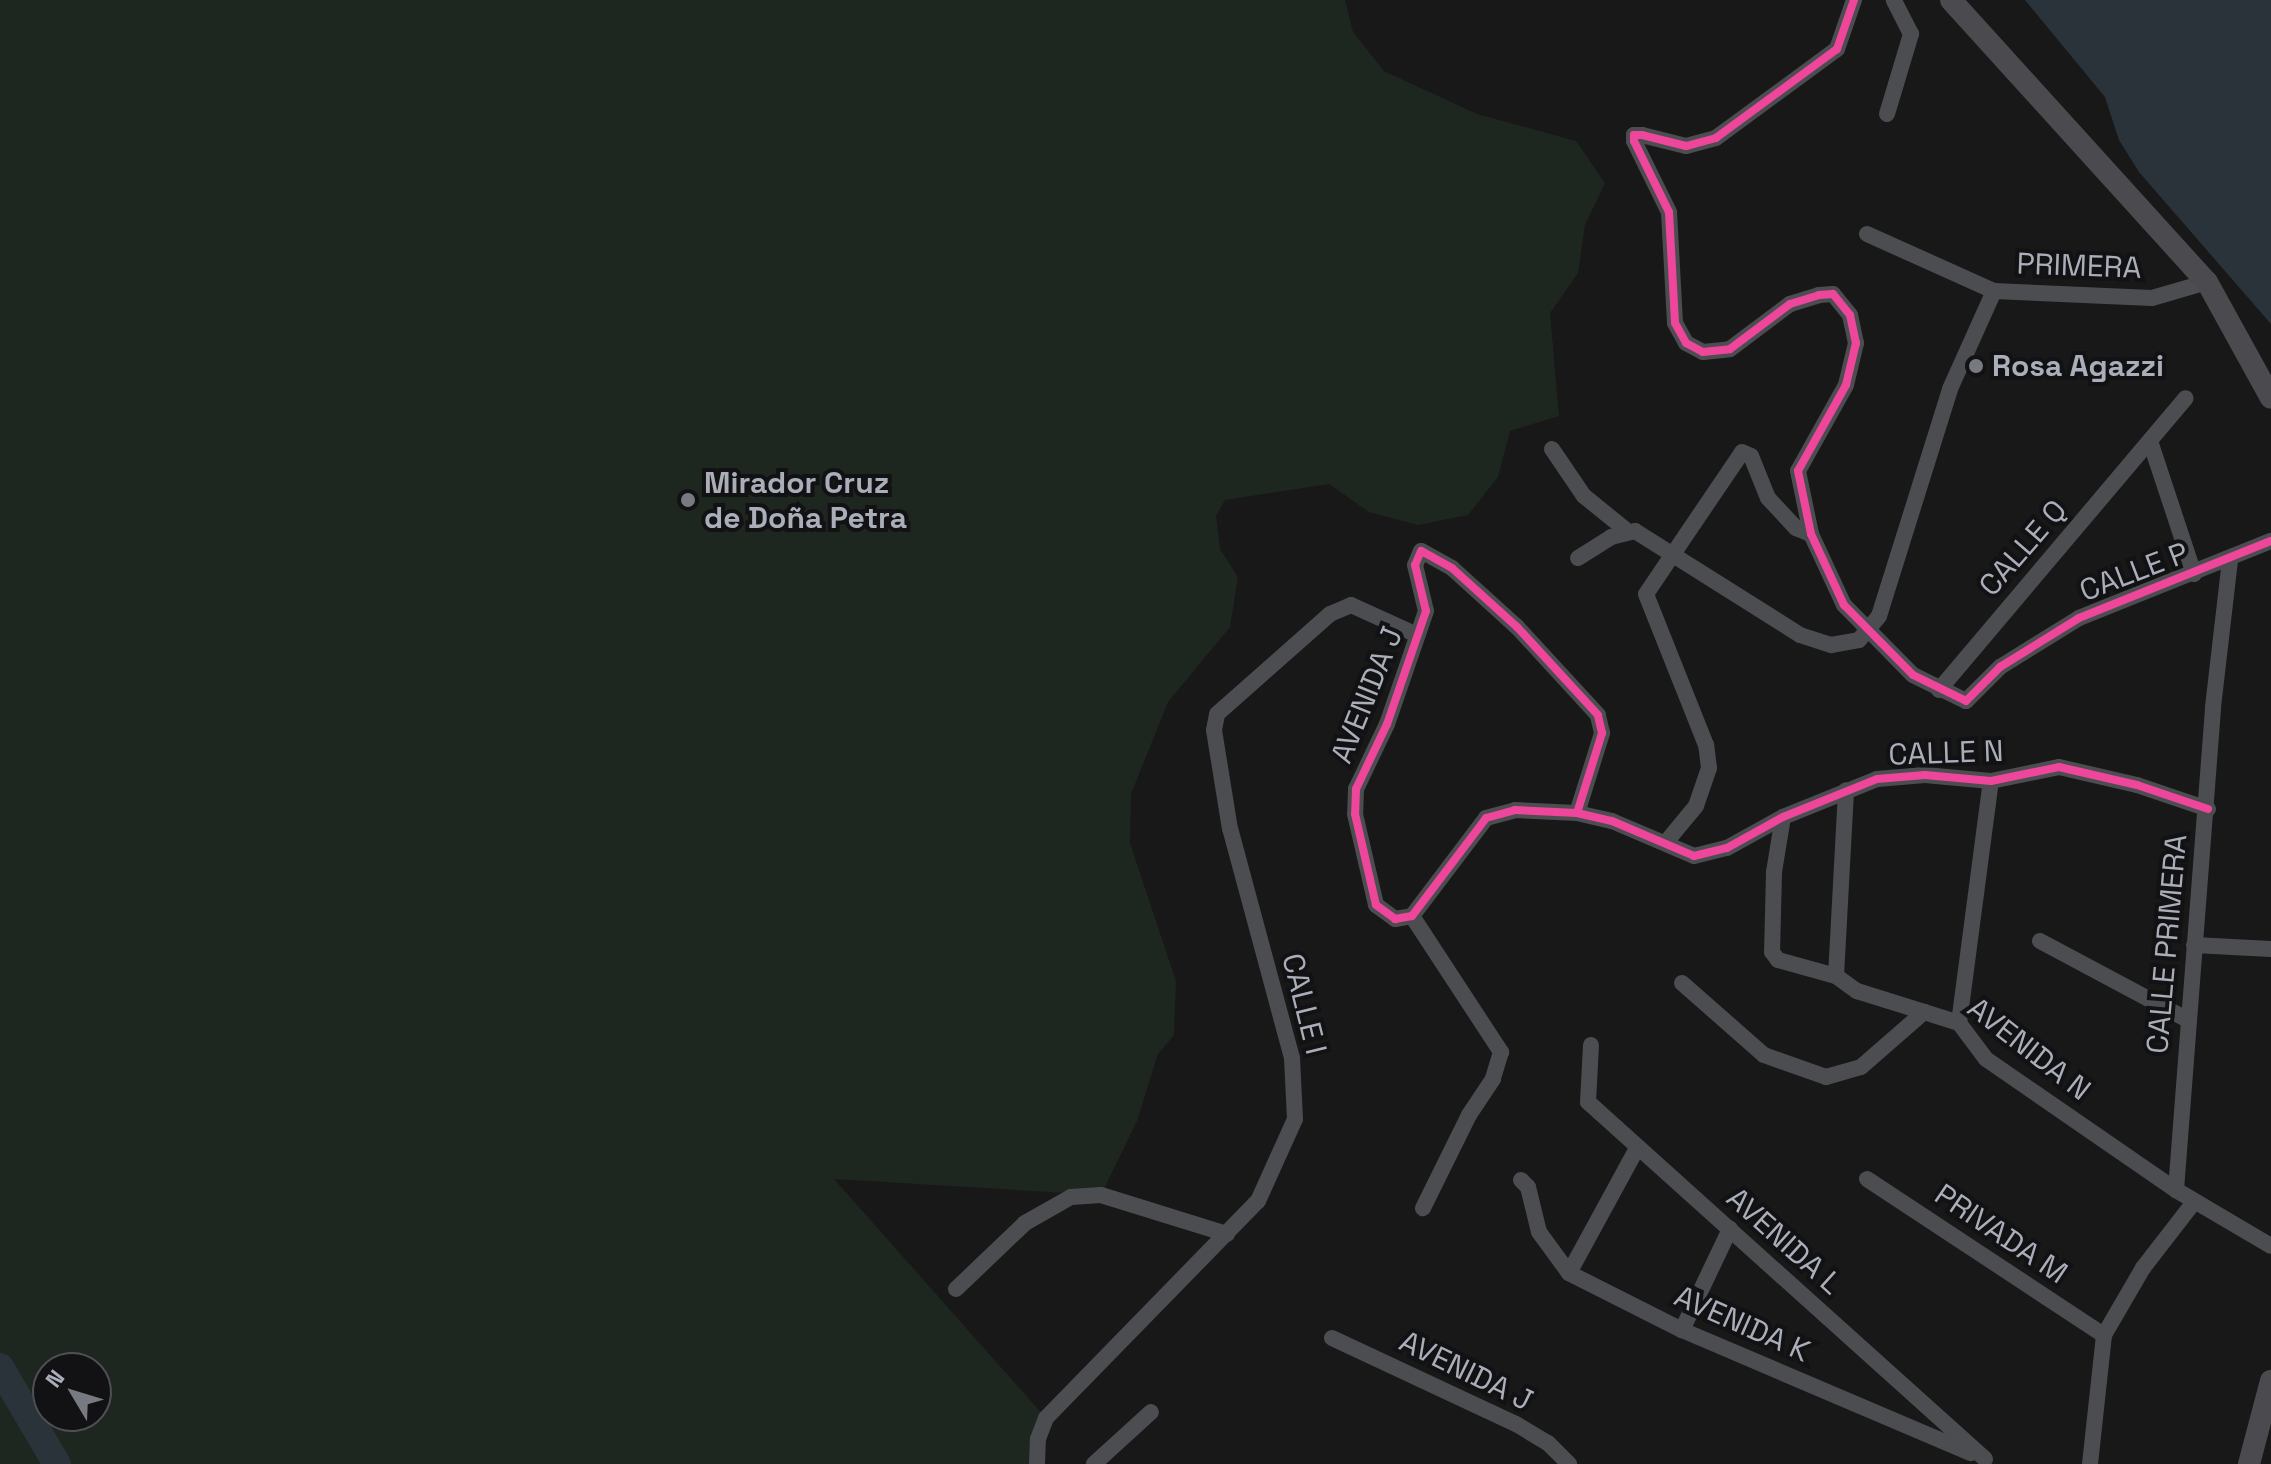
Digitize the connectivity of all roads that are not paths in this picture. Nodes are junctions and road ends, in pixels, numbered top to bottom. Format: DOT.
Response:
graph roads {
  1 [pos="1854,0"];
  2 [pos="1894,0"];
  3 [pos="1951,0"];
  4 [pos="1887,114"];
  5 [pos="1867,234"];
  6 [pos="2207,282"];
  7 [pos="1994,291"];
  8 [pos="2186,398"];
  9 [pos="2271,398"];
  10 [pos="2151,444"];
  11 [pos="1552,449"];
  12 [pos="1626,530"];
  13 [pos="1811,534"];
  14 [pos="2271,541"];
  15 [pos="1676,553"];
  16 [pos="1578,558"];
  17 [pos="2230,560"];
  18 [pos="2194,574"];
  19 [pos="1870,631"];
  20 [pos="1417,635"];
  21 [pos="1939,690"];
  22 [pos="1991,781"];
  23 [pos="1846,790"];
  24 [pos="2208,809"];
  25 [pos="1577,813"];
  26 [pos="1783,817"];
  27 [pos="1667,841"];
  28 [pos="1412,916"];
  29 [pos="2040,941"];
  30 [pos="2194,945"];
  31 [pos="2271,949"];
  32 [pos="1836,976"];
  33 [pos="1682,983"];
  34 [pos="1924,1012"];
  35 [pos="2188,1020"];
  36 [pos="1959,1023"];
  37 [pos="1591,1045"];
  38 [pos="1636,1150"];
  39 [pos="1867,1179"];
  40 [pos="1521,1180"];
  41 [pos="2176,1190"];
  42 [pos="2194,1202"];
  43 [pos="1423,1208"];
  44 [pos="1730,1229"];
  45 [pos="1227,1234"];
  46 [pos="2271,1246"];
  47 [pos="1569,1273"];
  48 [pos="956,1289"];
  49 [pos="1682,1330"];
  50 [pos="2104,1335"];
  51 [pos="1332,1338"];
  52 [pos="2271,1381"];
  53 [pos="1151,1412"];
  54 [pos="1989,1462"];
  55 [pos="1037,1464"];
  56 [pos="1094,1464"];
  57 [pos="1569,1464"];
  58 [pos="2090,1464"];
  59 [pos="2249,1464"];
  1 -- 13 [label="street"];
  2 -- 4 [label="street"];
  3 -- 6 [label="street"];
  5 -- 7 [label="street"];
  6 -- 7 [label="street, PRIMERA"];
  6 -- 9 [label="street"];
  7 -- 19 [label="street"];
  8 -- 10 [label="street, CALLE Q"];
  10 -- 18 [label="street"];
  10 -- 21 [label="street, CALLE Q"];
  11 -- 12 [label="street"];
  12 -- 15 [label="street"];
  12 -- 16 [label="street"];
  13 -- 15 [label="street"];
  13 -- 19 [label="street, CALLE P"];
  14 -- 17 [label="street, CALLE P"];
  15 -- 19 [label="street"];
  15 -- 27 [label="street"];
  17 -- 18 [label="street, CALLE P"];
  17 -- 24 [label="street, CALLE PRIMERA"];
  18 -- 21 [label="street, CALLE P"];
  19 -- 21 [label="street, CALLE P"];
  20 -- 25 [label="street, AVENIDA J"];
  20 -- 28 [label="street, AVENIDA J"];
  20 -- 45 [label="street, CALLE I"];
  22 -- 23 [label="street, CALLE N"];
  22 -- 24 [label="street, CALLE N"];
  22 -- 36 [label="street, CALLE N"];
  23 -- 26 [label="street, CALLE N"];
  23 -- 32 [label="street"];
  24 -- 30 [label="street, CALLE PRIMERA"];
  25 -- 27 [label="street"];
  25 -- 28 [label="street"];
  26 -- 27 [label="street"];
  26 -- 32 [label="street, AVENIDA N"];
  28 -- 43 [label="street"];
  29 -- 35 [label="street"];
  30 -- 31 [label="street"];
  30 -- 35 [label="street, CALLE PRIMERA"];
  32 -- 34 [label="street, AVENIDA N"];
  33 -- 34 [label="street"];
  34 -- 36 [label="street, AVENIDA N"];
  35 -- 41 [label="street, CALLE PRIMERA"];
  36 -- 41 [label="street, AVENIDA N"];
  37 -- 38 [label="street, AVENIDA L"];
  38 -- 44 [label="street, AVENIDA L"];
  38 -- 47 [label="street"];
  39 -- 50 [label="street, PRIVADA M"];
  40 -- 47 [label="street, AVENIDA K"];
  41 -- 42 [label="street, AVENIDA N"];
  42 -- 46 [label="street, AVENIDA N"];
  42 -- 50 [label="street"];
  44 -- 49 [label="street"];
  44 -- 54 [label="street, AVENIDA L"];
  45 -- 48 [label="street"];
  45 -- 55 [label="street, CALLE I"];
  47 -- 49 [label="street, AVENIDA K"];
  49 -- 54 [label="street, AVENIDA K"];
  50 -- 58 [label="street"];
  51 -- 57 [label="street, AVENIDA J"];
  52 -- 59 [label="street"];
  53 -- 56 [label="street"];
}
